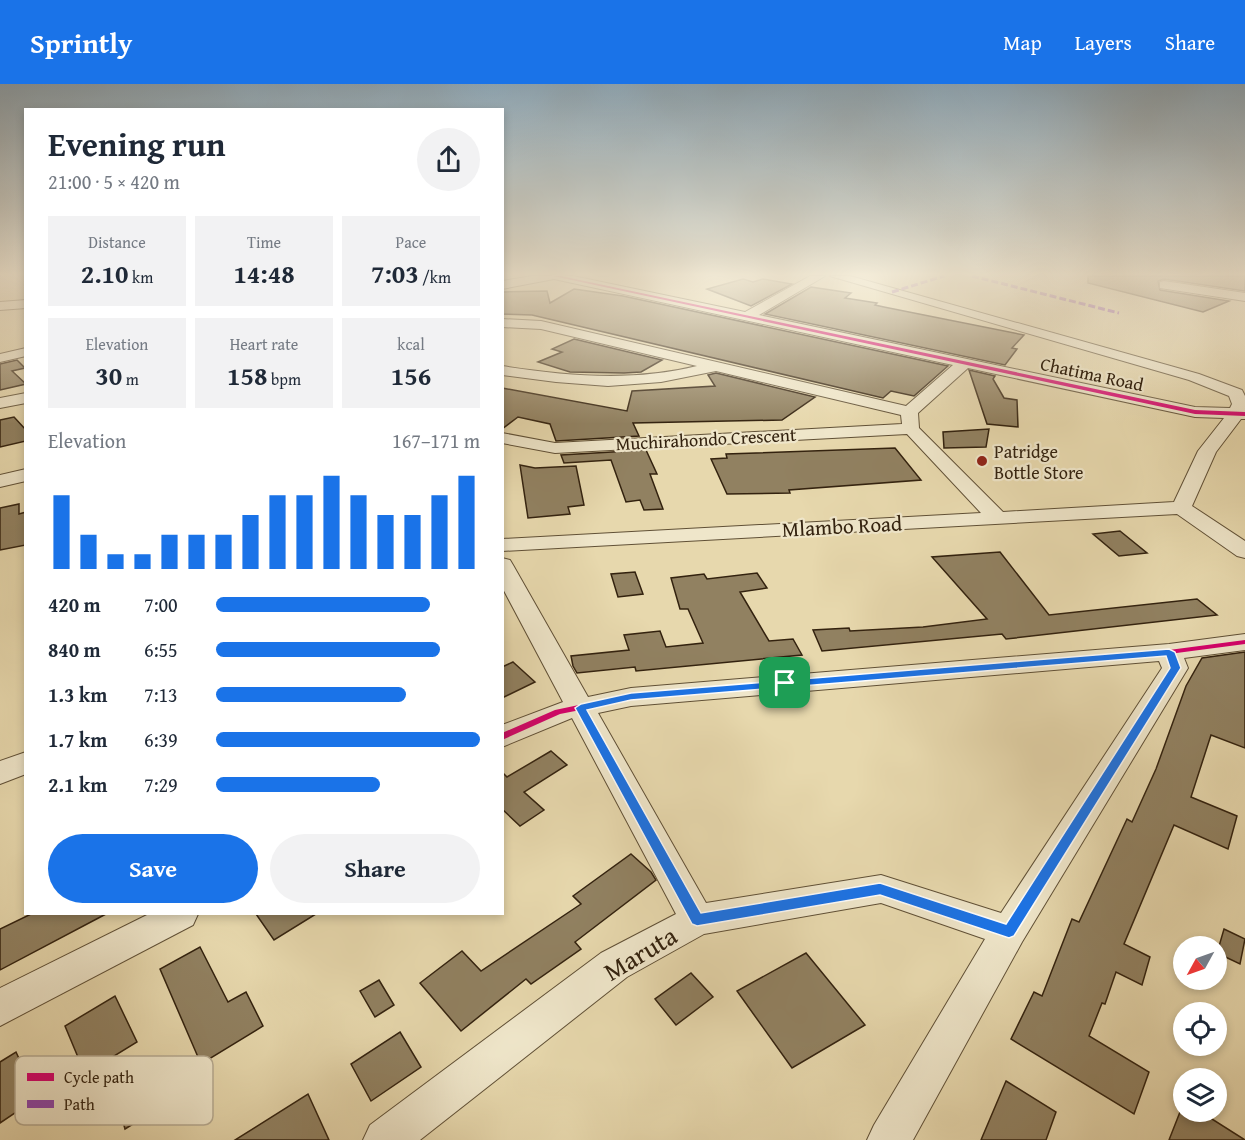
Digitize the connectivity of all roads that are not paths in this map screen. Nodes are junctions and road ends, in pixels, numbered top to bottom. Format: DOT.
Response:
graph roads {
  1 [pos="542,325"];
  2 [pos="787,325"];
  3 [pos="1009,325"];
  4 [pos="24,346"];
  5 [pos="0,347"];
  6 [pos="24,352"];
  7 [pos="0,358"];
  8 [pos="966,362"];
  9 [pos="713,367"];
  10 [pos="504,370"];
  11 [pos="24,398"];
  12 [pos="0,403"];
  13 [pos="1240,414"];
  14 [pos="910,421"];
  15 [pos="504,438"];
  16 [pos="24,476"];
  17 [pos="0,481"];
  18 [pos="1181,508"];
  19 [pos="998,518"];
  20 [pos="504,545"];
  21 [pos="1245,551"];
  22 [pos="504,569"];
  23 [pos="1245,642"];
  24 [pos="1169,652"];
  25 [pos="581,708"];
  26 [pos="504,736"];
  27 [pos="24,763"];
  28 [pos="0,773"];
  29 [pos="180,915"];
  30 [pos="697,920"];
  31 [pos="1009,932"];
  32 [pos="0,1008"];
  33 [pos="385,1140"];
  34 [pos="889,1140"];
  1 -- 9 [label="street"];
  2 -- 8 [label="street, Chatima Road"];
  3 -- 13 [label="street"];
  4 -- 5 [label="street"];
  6 -- 7 [label="street"];
  8 -- 13 [label="street, Chatima Road"];
  8 -- 14 [label="street"];
  9 -- 10 [label="street"];
  9 -- 14 [label="street"];
  11 -- 12 [label="street"];
  13 -- 18 [label="street"];
  14 -- 15 [label="street, Muchirahondo Crescent"];
  14 -- 19 [label="street"];
  16 -- 17 [label="street"];
  18 -- 19 [label="street, Mlambo Road"];
  18 -- 21 [label="street"];
  19 -- 20 [label="street, Mlambo Road"];
  22 -- 25 [label="street"];
  23 -- 24 [label="street"];
  24 -- 25 [label="street"];
  24 -- 31 [label="street"];
  25 -- 26 [label="street"];
  25 -- 30 [label="street"];
  27 -- 28 [label="street"];
  29 -- 32 [label="street"];
  30 -- 31 [label="street, Maruta"];
  30 -- 33 [label="street, Maruta"];
  31 -- 34 [label="street"];
}
